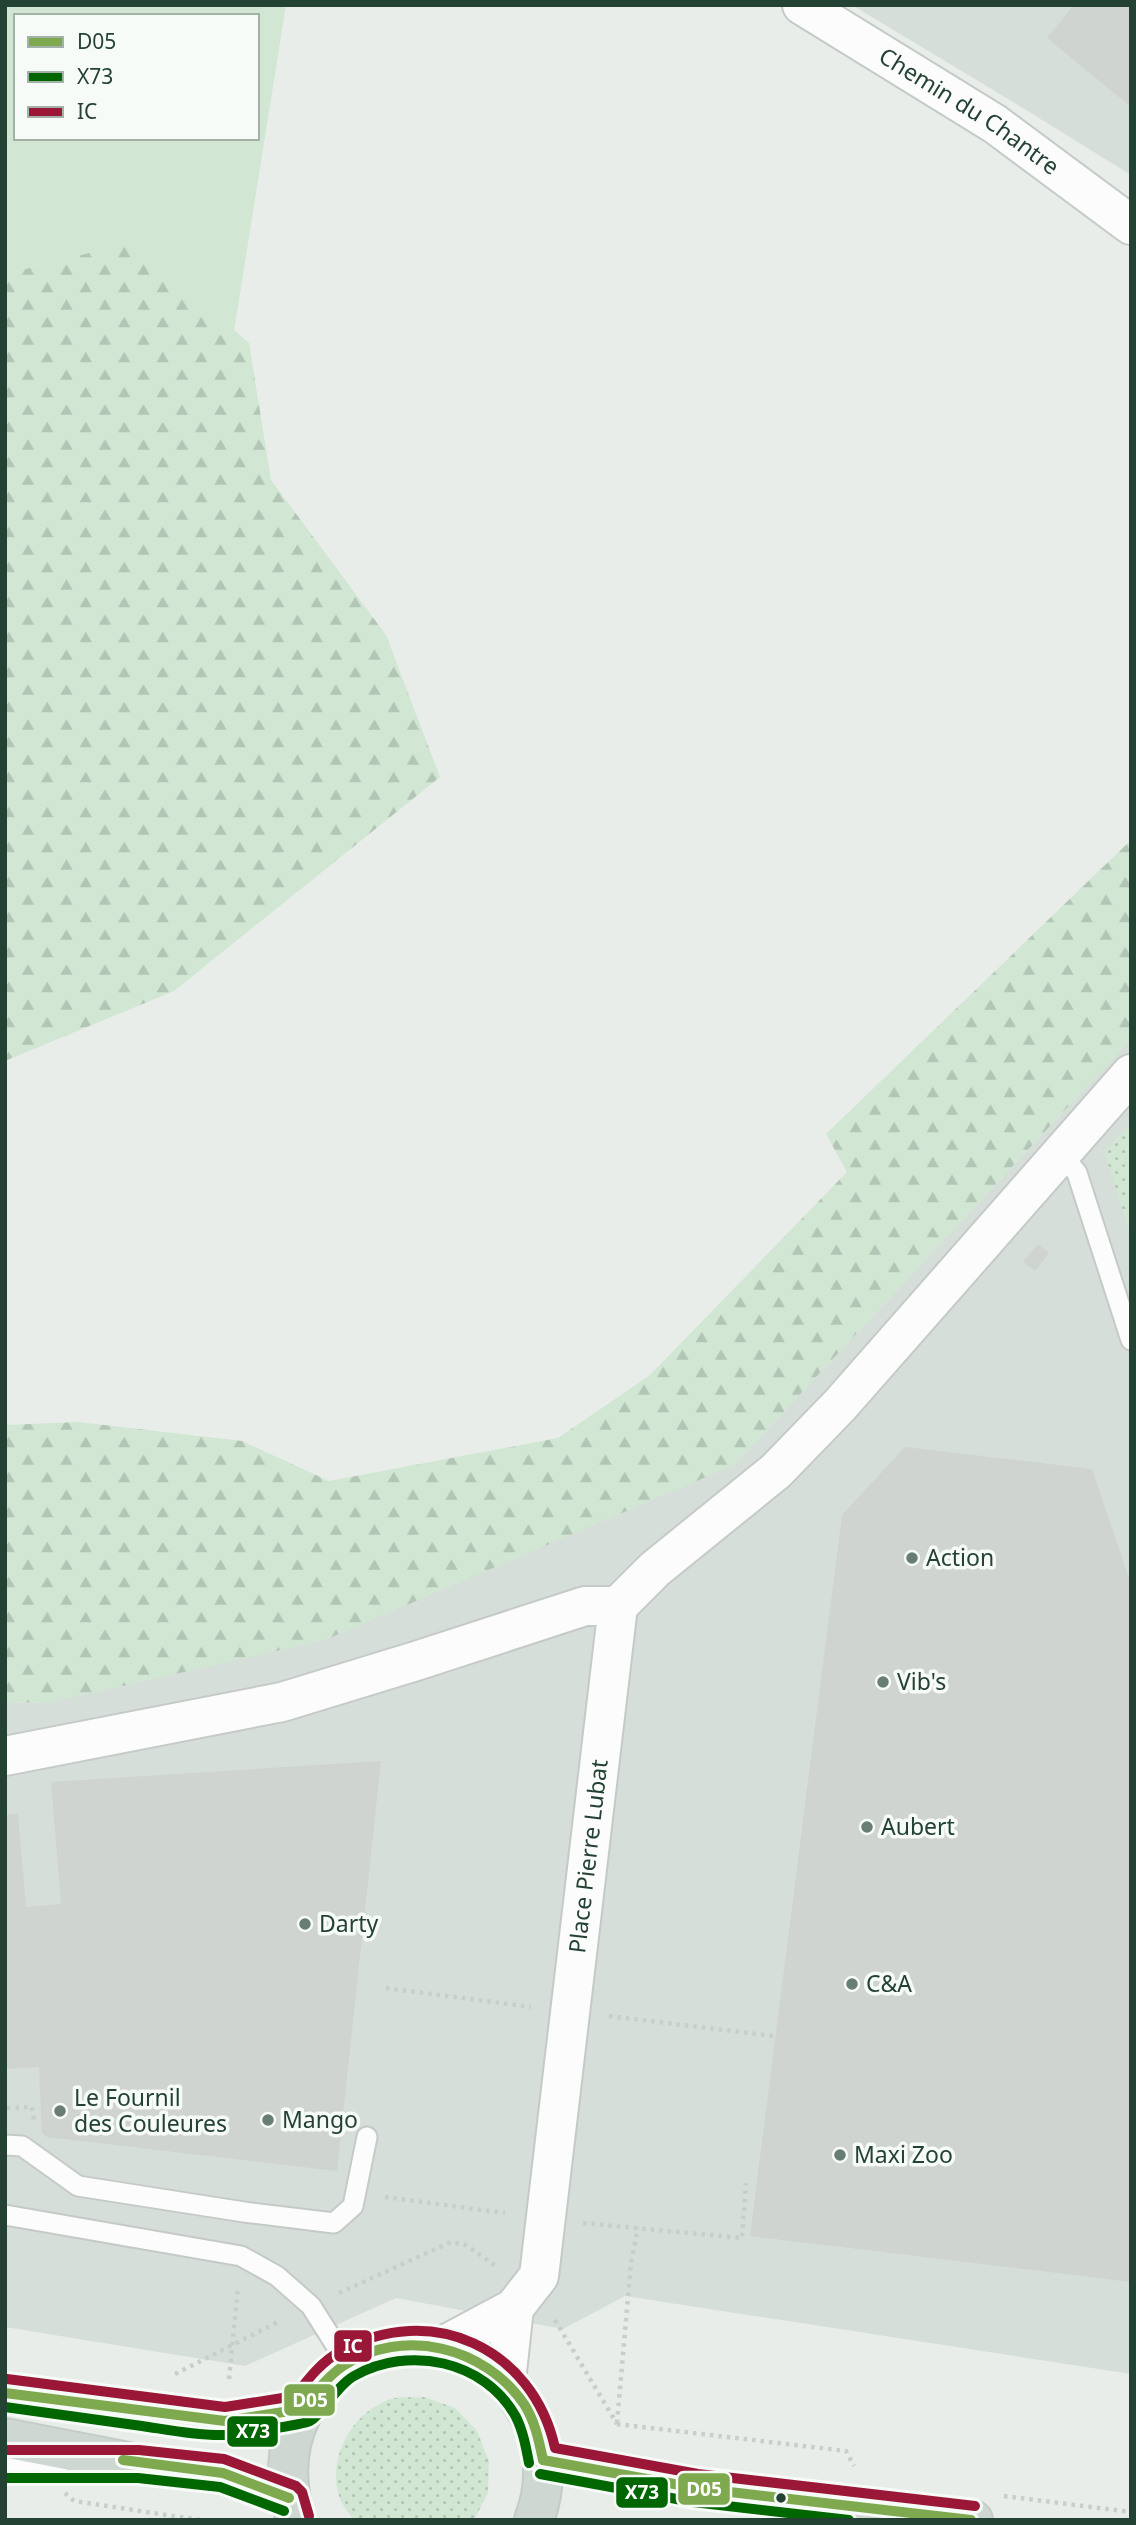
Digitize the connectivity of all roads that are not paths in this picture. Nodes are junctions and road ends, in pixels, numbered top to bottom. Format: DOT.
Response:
graph roads {
  1 [pos="802,5"];
  2 [pos="1131,225"];
  3 [pos="1131,1074"];
  4 [pos="1061,1153"];
  5 [pos="1131,1340"];
  6 [pos="618,1606"];
  7 [pos="5,1756"];
  8 [pos="367,2137"];
  9 [pos="5,2145"];
  10 [pos="5,2216"];
  11 [pos="521,2299"];
  12 [pos="441,2347"];
  13 [pos="347,2363"];
  14 [pos="506,2381"];
  15 [pos="5,2393"];
  16 [pos="303,2409"];
  17 [pos="5,2438"];
  18 [pos="543,2460"];
  19 [pos="139,2463"];
  20 [pos="5,2464"];
  21 [pos="293,2509"];
  22 [pos="534,2520"];
  23 [pos="973,2520"];
  1 -- 2 [label="street, Chemin du Chantre"];
  3 -- 4 [label="street"];
  4 -- 5 [label="lane"];
  4 -- 6 [label="street"];
  6 -- 7 [label="street"];
  6 -- 11 [label="street, Place Pierre Lubat"];
  8 -- 9 [label="lane"];
  10 -- 13 [label="lane"];
  11 -- 12 [label="street"];
  11 -- 14 [label="street, Place Pierre Lubat"];
  12 -- 13 [label="main road"];
  12 -- 14 [label="main road"];
  13 -- 16 [label="main road"];
  14 -- 18 [label="main road"];
  15 -- 16 [label="main road"];
  16 -- 21 [label="main road"];
  17 -- 19 [label="main road"];
  18 -- 22 [label="main road"];
  18 -- 23 [label="main road"];
  19 -- 20 [label="lane"];
  19 -- 21 [label="main road"];
}
